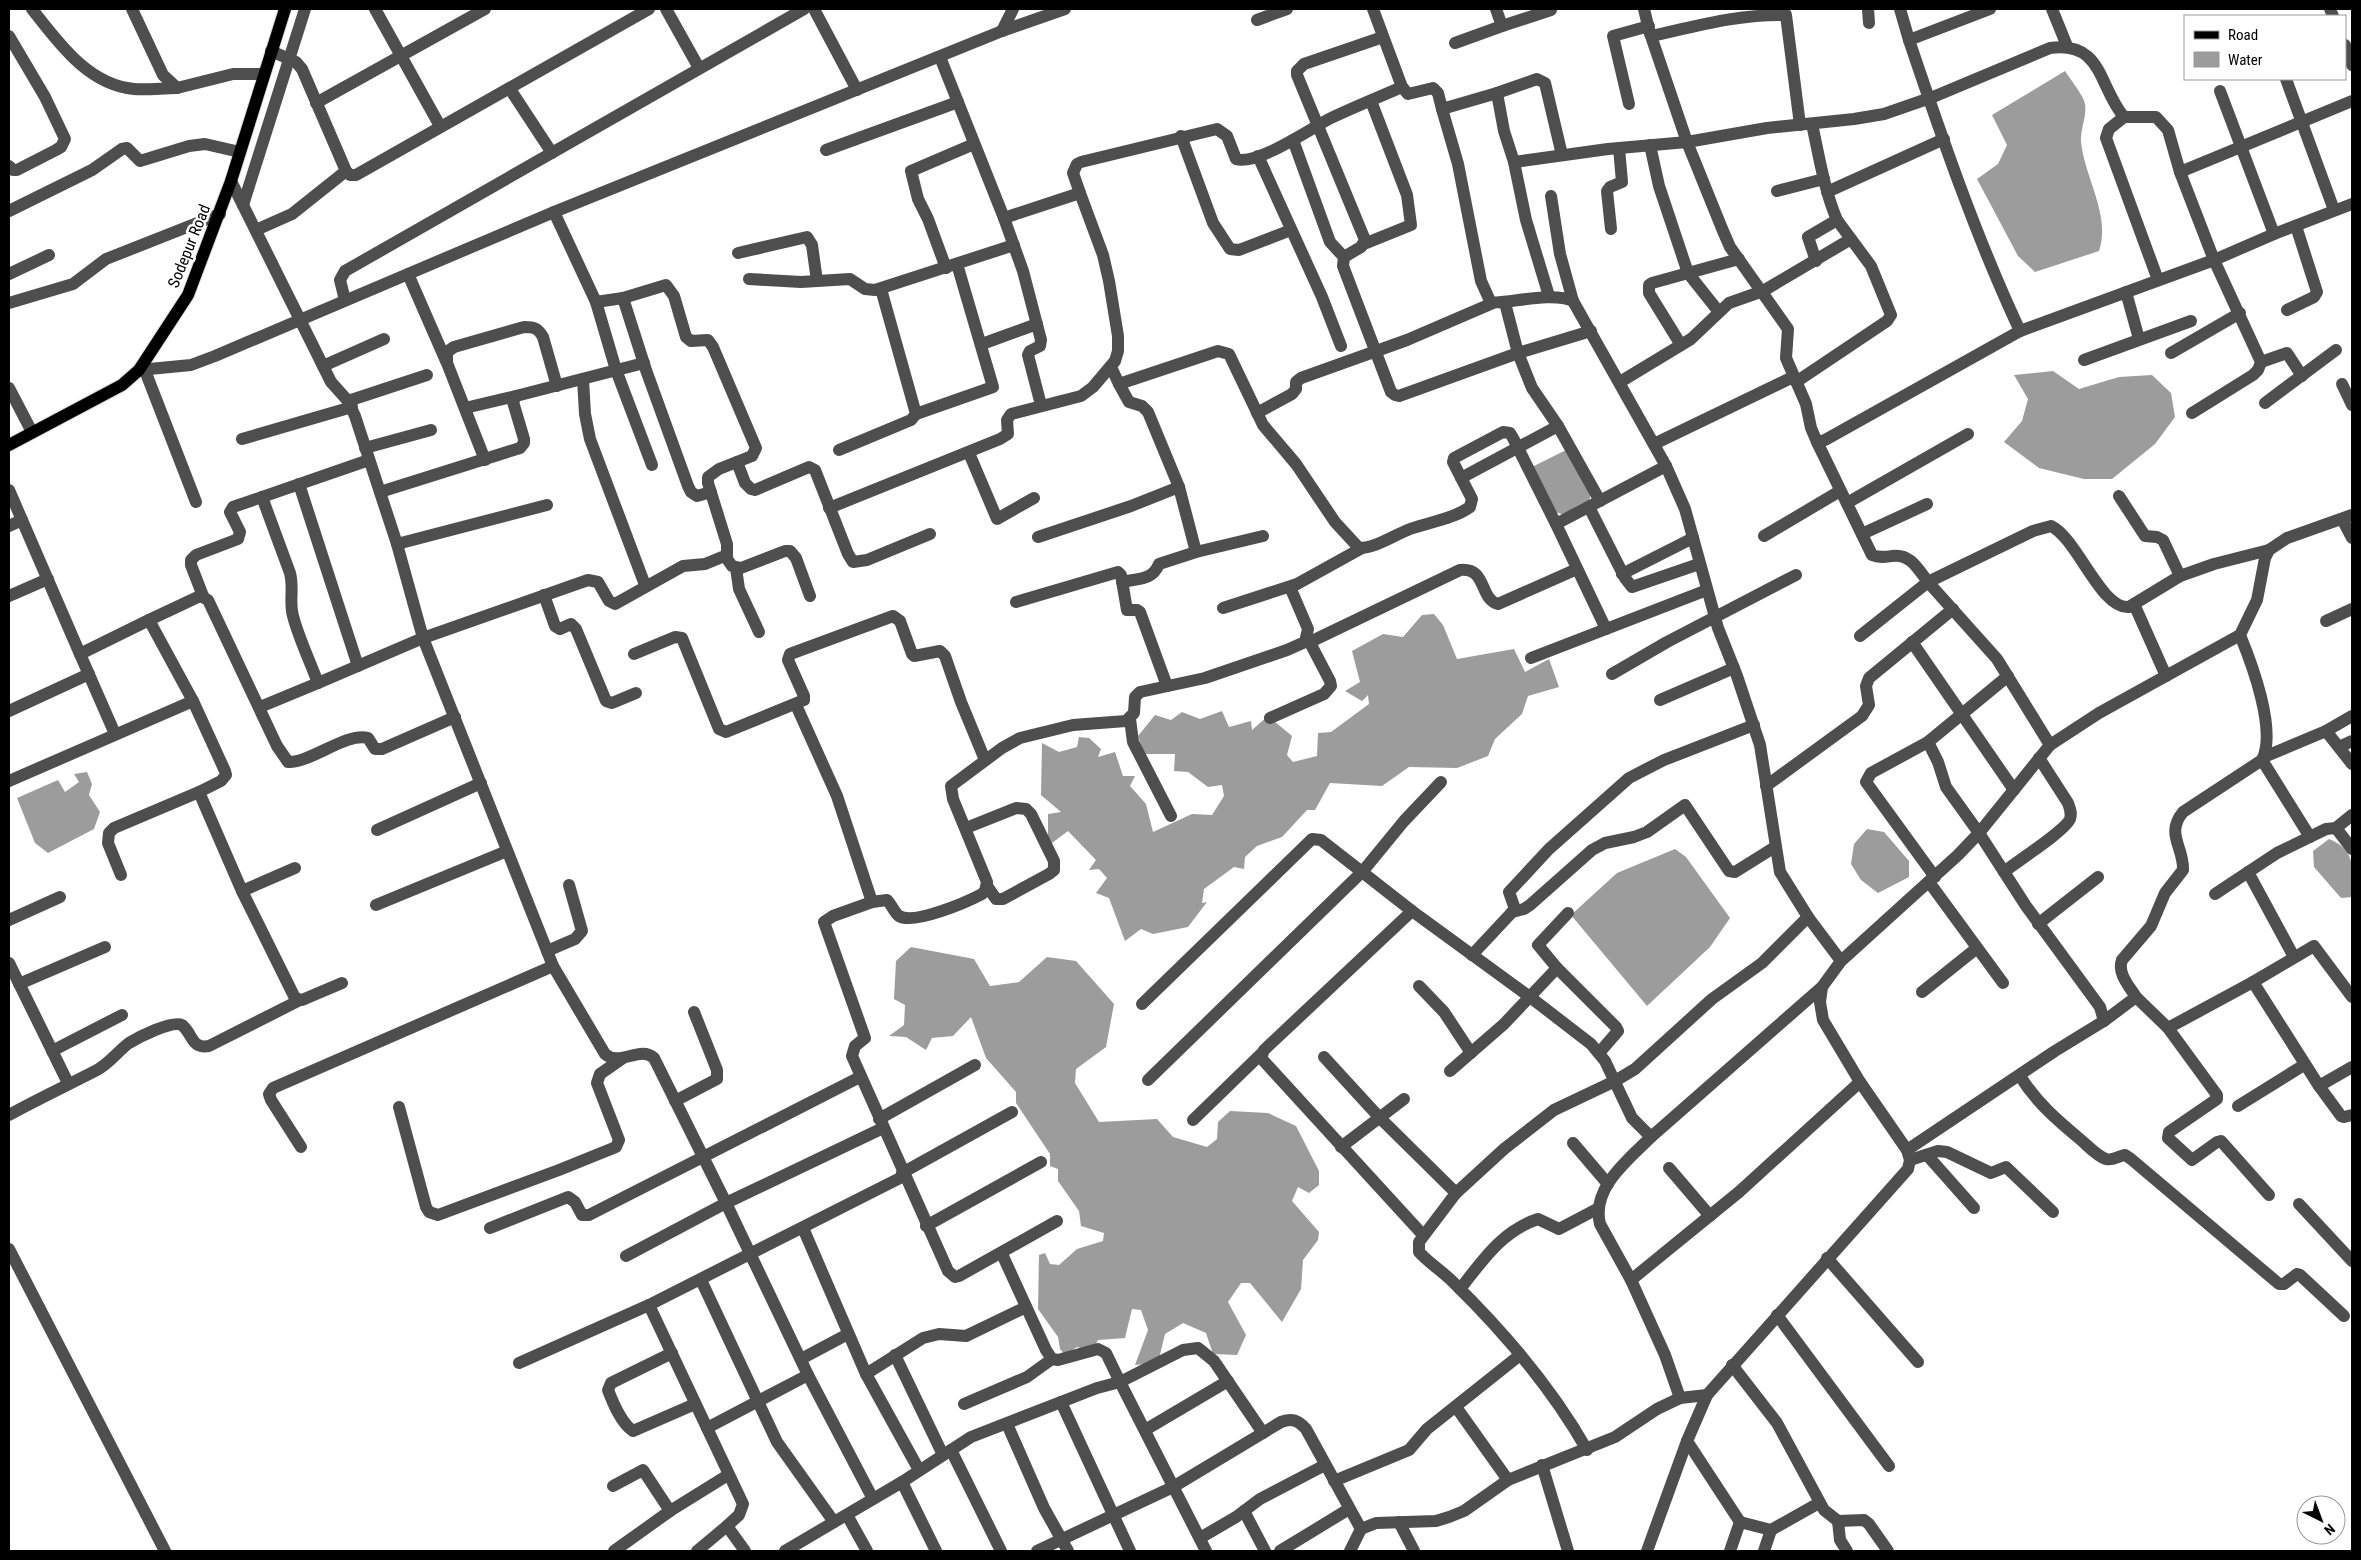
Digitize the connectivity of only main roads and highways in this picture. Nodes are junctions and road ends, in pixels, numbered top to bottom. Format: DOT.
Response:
graph roads {
  1 [pos="285,9"];
  2 [pos="9,445"];
  1 -- 2 [label="main road, Sodepur Road"];
}
